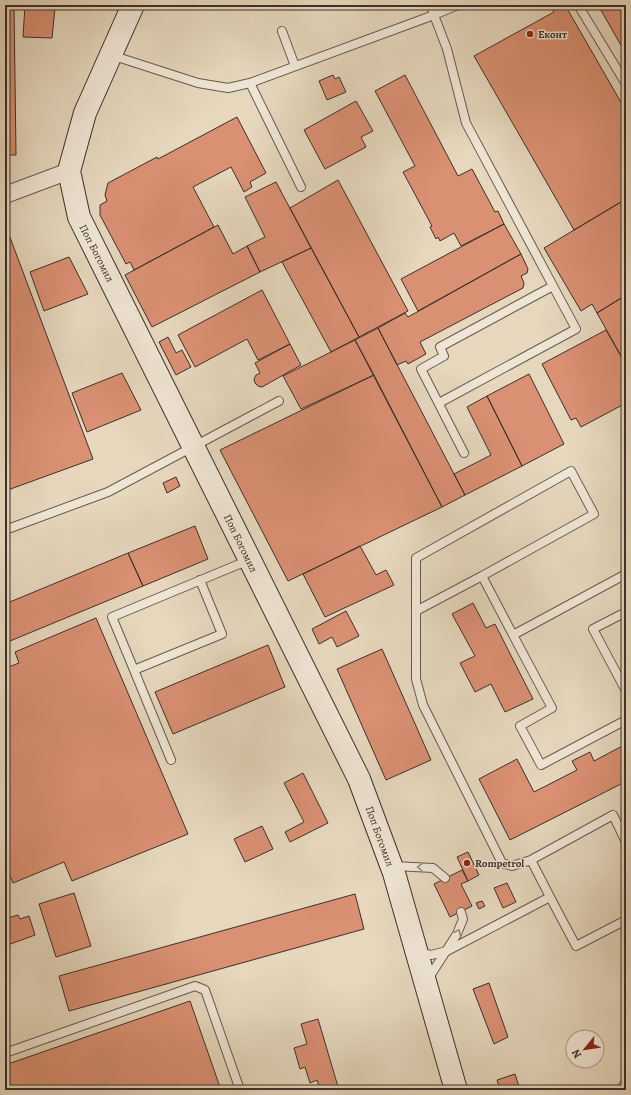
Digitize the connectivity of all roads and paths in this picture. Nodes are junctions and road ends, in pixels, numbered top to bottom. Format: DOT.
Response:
graph roads {
  1 [pos="126,5"];
  2 [pos="133,5"];
  3 [pos="431,5"];
  4 [pos="458,5"];
  5 [pos="578,5"];
  6 [pos="434,15"];
  7 [pos="122,27"];
  8 [pos="282,31"];
  9 [pos="110,54"];
  10 [pos="295,66"];
  11 [pos="250,83"];
  12 [pos="626,84"];
  13 [pos="69,171"];
  14 [pos="301,187"];
  15 [pos="5,195"];
  16 [pos="553,286"];
  17 [pos="279,402"];
  18 [pos="439,403"];
  19 [pos="194,447"];
  20 [pos="464,453"];
  21 [pos="5,530"];
  22 [pos="250,560"];
  23 [pos="626,574"];
  24 [pos="482,576"];
  25 [pos="200,580"];
  26 [pos="416,611"];
  27 [pos="626,612"];
  28 [pos="513,635"];
  29 [pos="134,670"];
  30 [pos="626,691"];
  31 [pos="626,720"];
  32 [pos="171,760"];
  33 [pos="626,842"];
  34 [pos="530,860"];
  35 [pos="391,866"];
  36 [pos="445,878"];
  37 [pos="550,897"];
  38 [pos="461,912"];
  39 [pos="626,920"];
  40 [pos="416,951"];
  41 [pos="447,951"];
  42 [pos="426,983"];
  43 [pos="5,1053"];
  44 [pos="626,1082"];
  45 [pos="240,1090"];
  46 [pos="456,1090"];
  47 [pos="620,1090"];
  1 -- 7 [label="street"];
  2 -- 7 [label="street, Поп Богомил"];
  3 -- 6 [label="lane"];
  4 -- 6 [label="lane"];
  5 -- 12 [label="lane"];
  6 -- 10 [label="lane"];
  6 -- 16 [label="lane"];
  7 -- 9 [label="street, Поп Богомил"];
  8 -- 10 [label="lane"];
  9 -- 11 [label="lane"];
  9 -- 13 [label="street, Поп Богомил"];
  10 -- 11 [label="lane"];
  11 -- 14 [label="lane"];
  13 -- 15 [label="street"];
  13 -- 19 [label="street, Поп Богомил"];
  16 -- 18 [label="lane"];
  16 -- 18 [label="lane"];
  17 -- 19 [label="lane"];
  18 -- 20 [label="lane"];
  19 -- 21 [label="lane"];
  19 -- 22 [label="street, Поп Богомил"];
  22 -- 25 [label="lane"];
  22 -- 35 [label="street, Поп Богомил"];
  23 -- 28 [label="lane"];
  24 -- 26 [label="lane"];
  24 -- 26 [label="lane"];
  24 -- 28 [label="lane"];
  25 -- 29 [label="lane"];
  25 -- 29 [label="lane"];
  26 -- 34 [label="lane"];
  27 -- 30 [label="lane"];
  28 -- 31 [label="lane"];
  29 -- 32 [label="lane"];
  33 -- 34 [label="lane"];
  34 -- 37 [label="lane"];
  36 -- 35 [label="lane, one-way"];
  35 -- 40 [label="street, Поп Богомил"];
  37 -- 39 [label="lane"];
  37 -- 41 [label="lane"];
  41 -- 38 [label="lane, one-way"];
  40 -- 41 [label="lane"];
  40 -- 42 [label="street, Поп Богомил"];
  41 -- 42 [label="lane"];
  42 -- 46 [label="street, Поп Богомил"];
  43 -- 45 [label="lane"];
  44 -- 47 [label="lane"];
}
